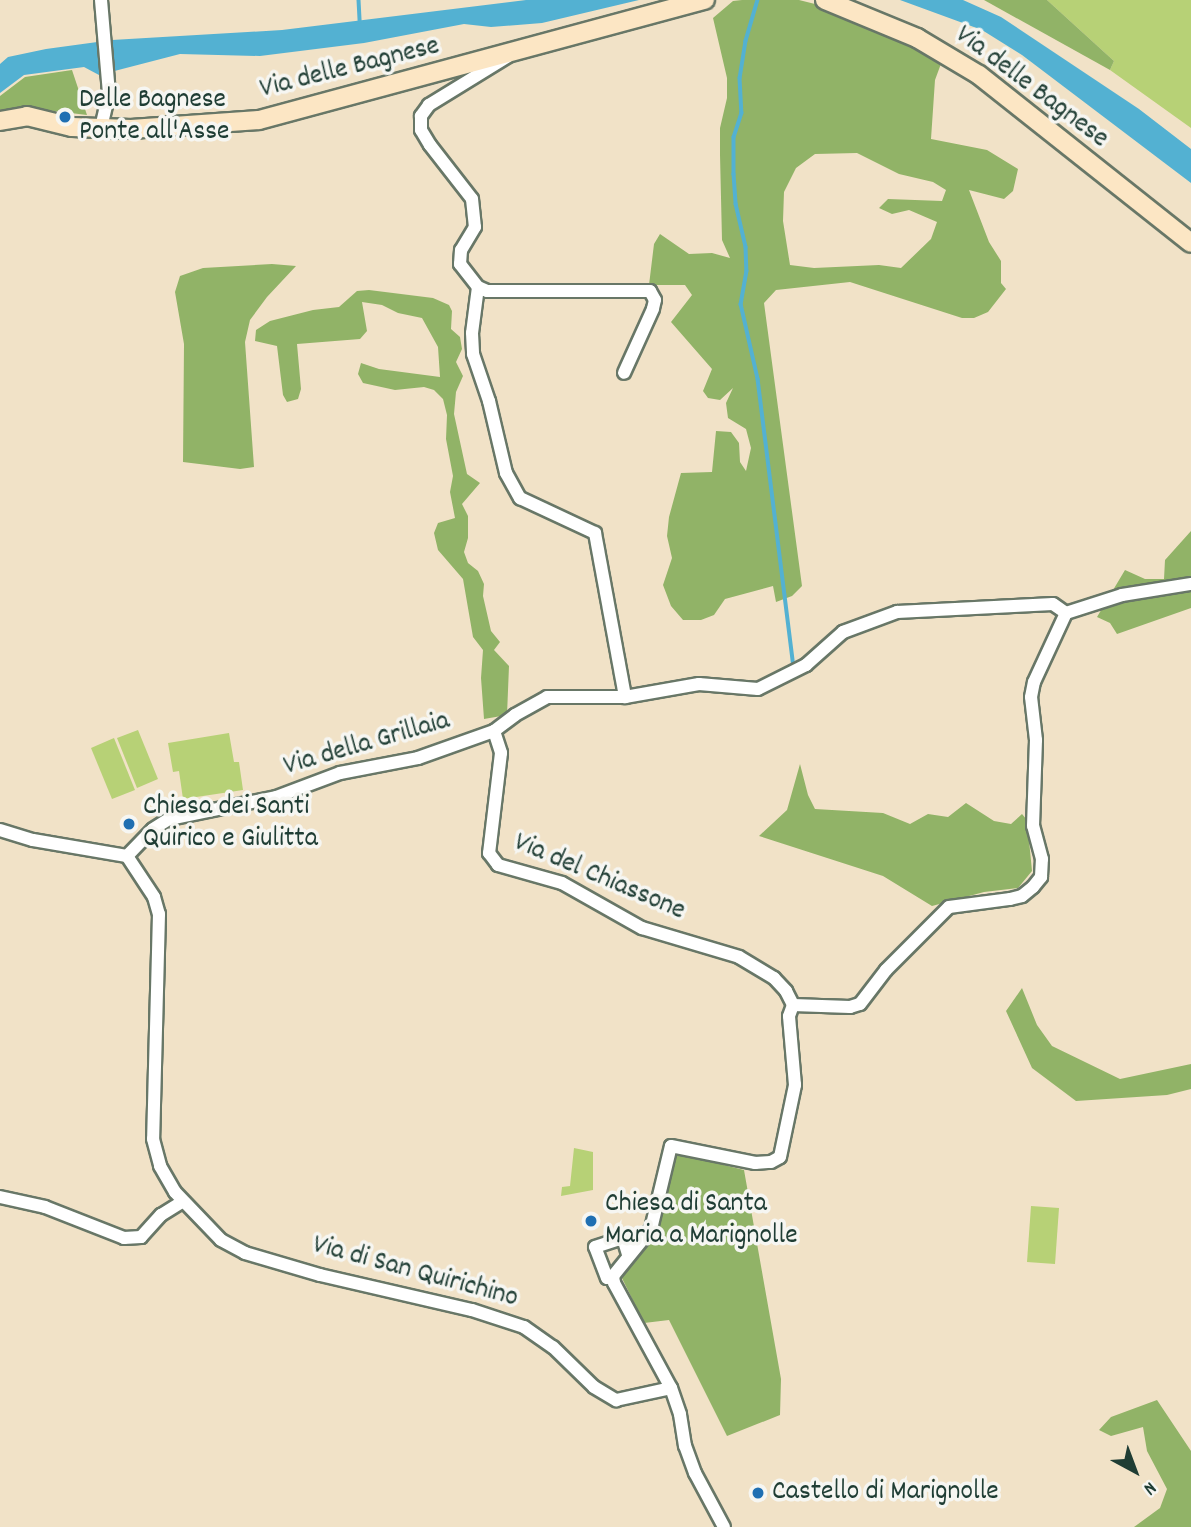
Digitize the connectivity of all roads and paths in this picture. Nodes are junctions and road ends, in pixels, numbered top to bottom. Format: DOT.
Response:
graph roads {
  1 [pos="100,0"];
  2 [pos="705,0"];
  3 [pos="825,0"];
  4 [pos="511,53"];
  5 [pos="0,121"];
  6 [pos="101,129"];
  7 [pos="1191,243"];
  8 [pos="478,287"];
  9 [pos="625,373"];
  10 [pos="1191,584"];
  11 [pos="1066,613"];
  12 [pos="625,697"];
  13 [pos="494,731"];
  14 [pos="0,830"];
  15 [pos="127,856"];
  16 [pos="793,1005"];
  17 [pos="0,1197"];
  18 [pos="183,1201"];
  19 [pos="628,1254"];
  20 [pos="613,1276"];
  21 [pos="671,1388"];
  22 [pos="724,1527"];
  1 -- 6 [label="street"];
  2 -- 4 [label="main road, Via delle Bagnese"];
  3 -- 7 [label="main road, Via delle Bagnese"];
  4 -- 6 [label="main road, Via delle Bagnese"];
  4 -- 8 [label="street"];
  5 -- 6 [label="main road, Via delle Bagnese"];
  8 -- 9 [label="street"];
  8 -- 12 [label="street"];
  10 -- 11 [label="street"];
  11 -- 12 [label="street, Via della Grillaia"];
  11 -- 16 [label="street"];
  12 -- 13 [label="street, Via della Grillaia"];
  13 -- 15 [label="street, Via della Grillaia"];
  13 -- 16 [label="street, Via del Chiassone"];
  14 -- 15 [label="street"];
  15 -- 18 [label="street, Via di San Quirichino"];
  16 -- 19 [label="street"];
  17 -- 18 [label="street"];
  18 -- 21 [label="street, Via di San Quirichino"];
  19 -- 20 [label="street"];
  19 -- 20 [label="street"];
  20 -- 21 [label="street"];
  21 -- 22 [label="street"];
}
